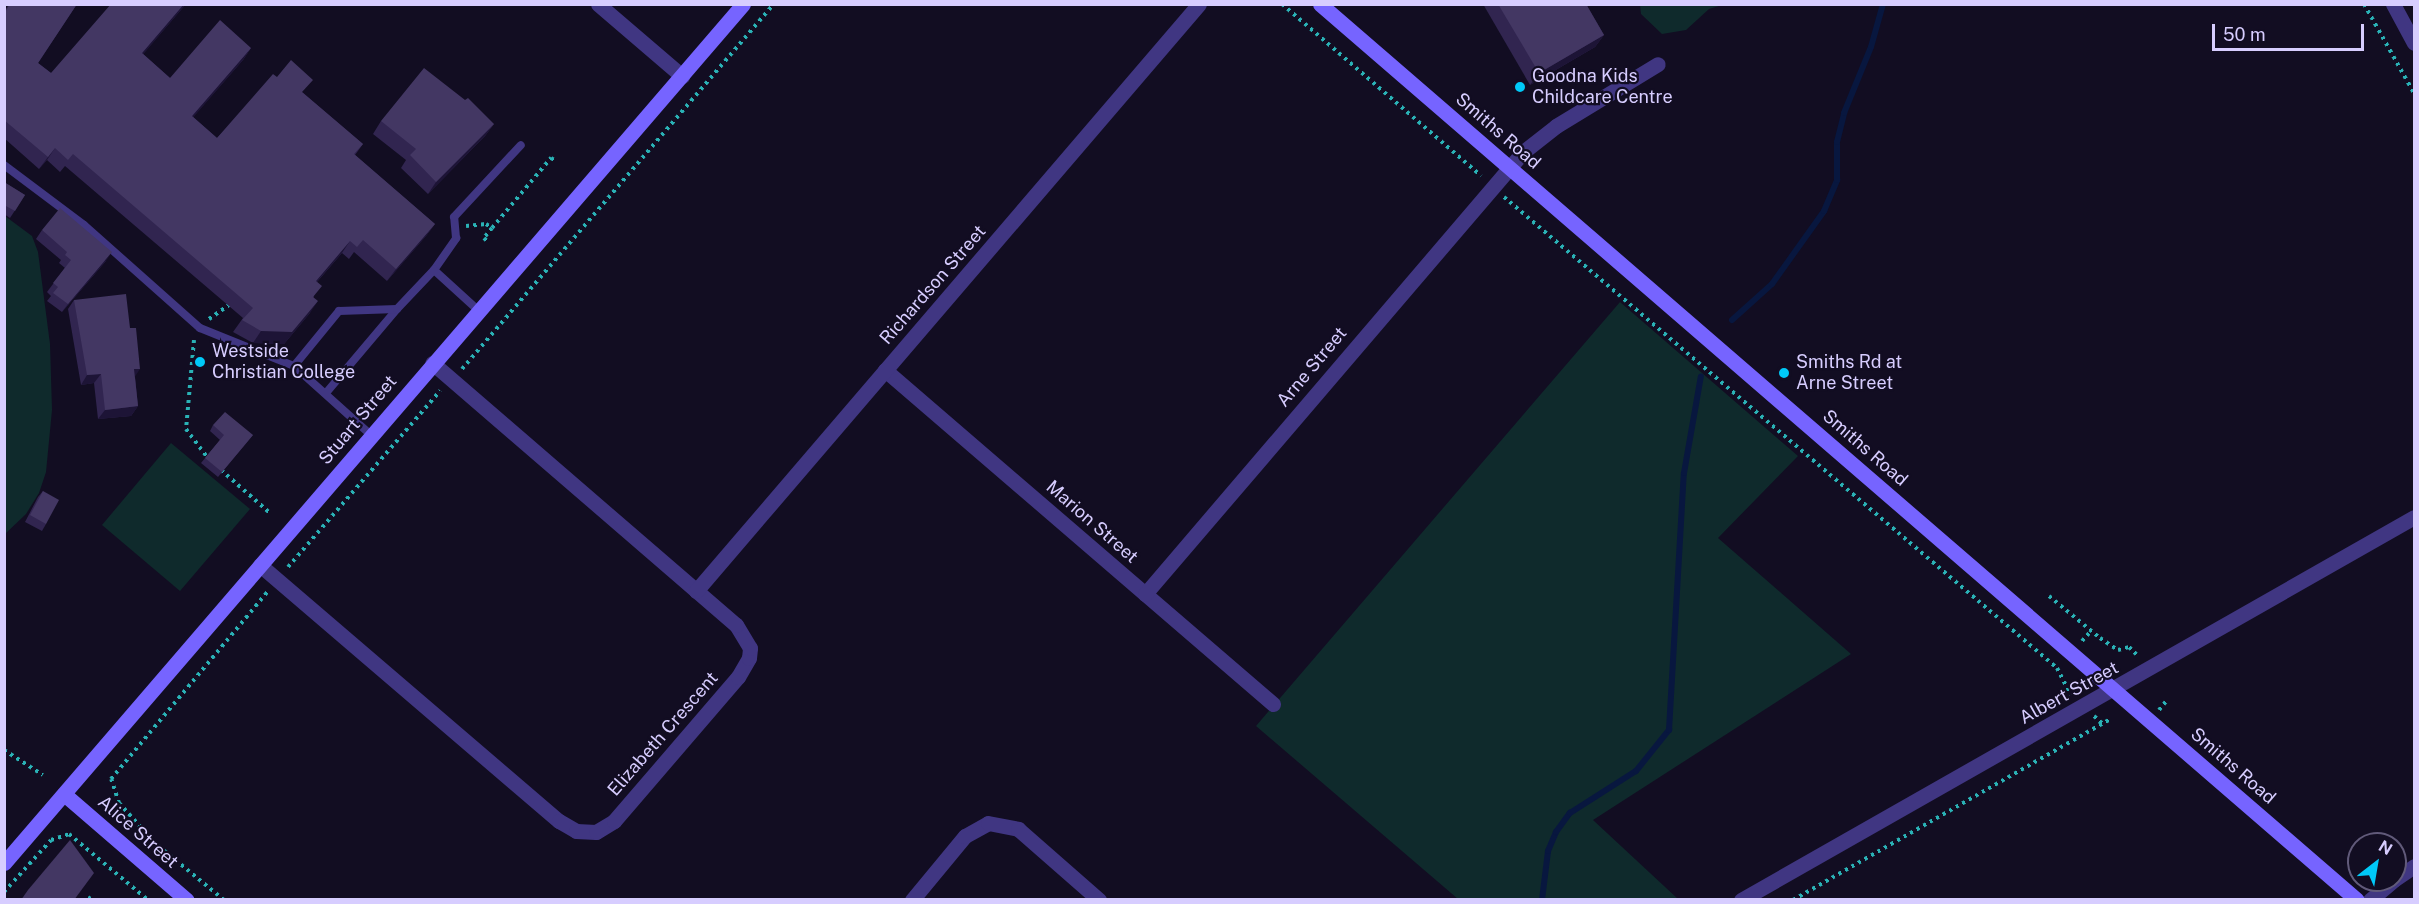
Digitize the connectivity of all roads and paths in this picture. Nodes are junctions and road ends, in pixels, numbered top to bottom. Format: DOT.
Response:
graph roads {
  1 [pos="598,4"];
  2 [pos="743,4"];
  3 [pos="774,4"];
  4 [pos="1199,4"];
  5 [pos="1282,4"];
  6 [pos="1320,4"];
  7 [pos="2364,4"];
  8 [pos="2393,4"];
  9 [pos="2415,43"];
  10 [pos="1658,64"];
  11 [pos="682,76"];
  12 [pos="2415,93"];
  13 [pos="521,145"];
  14 [pos="556,161"];
  15 [pos="4,165"];
  16 [pos="1510,166"];
  17 [pos="1492,186"];
  18 [pos="488,241"];
  19 [pos="434,270"];
  20 [pos="241,300"];
  21 [pos="397,309"];
  22 [pos="478,310"];
  23 [pos="206,321"];
  24 [pos="194,335"];
  25 [pos="432,363"];
  26 [pos="294,366"];
  27 [pos="885,370"];
  28 [pos="451,380"];
  29 [pos="326,393"];
  30 [pos="371,435"];
  31 [pos="212,461"];
  32 [pos="219,468"];
  33 [pos="270,513"];
  34 [pos="2415,517"];
  35 [pos="260,565"];
  36 [pos="277,580"];
  37 [pos="696,591"];
  38 [pos="1145,594"];
  39 [pos="2049,596"];
  40 [pos="2129,647"];
  41 [pos="2115,690"];
  42 [pos="2068,692"];
  43 [pos="1273,704"];
  44 [pos="2109,720"];
  45 [pos="4,750"];
  46 [pos="43,775"];
  47 [pos="64,794"];
  48 [pos="4,863"];
  49 [pos="4,892"];
  50 [pos="148,900"];
  51 [pos="187,900"];
  52 [pos="224,900"];
  53 [pos="912,900"];
  54 [pos="1099,900"];
  55 [pos="1741,900"];
  56 [pos="1793,900"];
  57 [pos="2357,900"];
  1 -- 11 [label="street"];
  2 -- 11 [label="street, Stuart Street"];
  3 -- 28 [label="path"];
  4 -- 27 [label="street, Richardson Street"];
  5 -- 17 [label="path"];
  6 -- 16 [label="street, Smiths Road"];
  7 -- 12 [label="path"];
  8 -- 9 [label="street"];
  10 -- 16 [label="street, Arne Street"];
  11 -- 22 [label="street, Stuart Street"];
  13 -- 19 [label="lane"];
  14 -- 18 [label="path"];
  15 -- 26 [label="lane"];
  16 -- 17 [label="street, Arne Street"];
  16 -- 41 [label="street, Smiths Road"];
  17 -- 38 [label="street, Arne Street"];
  17 -- 42 [label="path"];
  19 -- 21 [label="lane"];
  19 -- 22 [label="lane"];
  20 -- 23 [label="path"];
  21 -- 26 [label="lane"];
  21 -- 29 [label="lane"];
  22 -- 25 [label="street, Stuart Street"];
  24 -- 31 [label="path"];
  25 -- 28 [label="street, Elizabeth Crescent"];
  25 -- 30 [label="street, Stuart Street"];
  26 -- 29 [label="lane"];
  27 -- 37 [label="street, Richardson Street"];
  27 -- 38 [label="street, Marion Street"];
  28 -- 36 [label="path"];
  28 -- 37 [label="street, Elizabeth Crescent"];
  29 -- 30 [label="lane"];
  30 -- 35 [label="street, Stuart Street"];
  32 -- 33 [label="path"];
  34 -- 41 [label="street, Albert Street"];
  35 -- 36 [label="street, Elizabeth Crescent"];
  35 -- 47 [label="street, Stuart Street"];
  36 -- 37 [label="street, Elizabeth Crescent"];
  36 -- 52 [label="path"];
  38 -- 43 [label="street, Marion Street"];
  39 -- 40 [label="path"];
  41 -- 55 [label="street, Albert Street"];
  41 -- 57 [label="street, Smiths Road"];
  44 -- 56 [label="path"];
  45 -- 46 [label="path"];
  47 -- 48 [label="street, Stuart Street"];
  47 -- 51 [label="street, Alice Street"];
  49 -- 50 [label="path"];
  53 -- 54 [label="street"];
}
